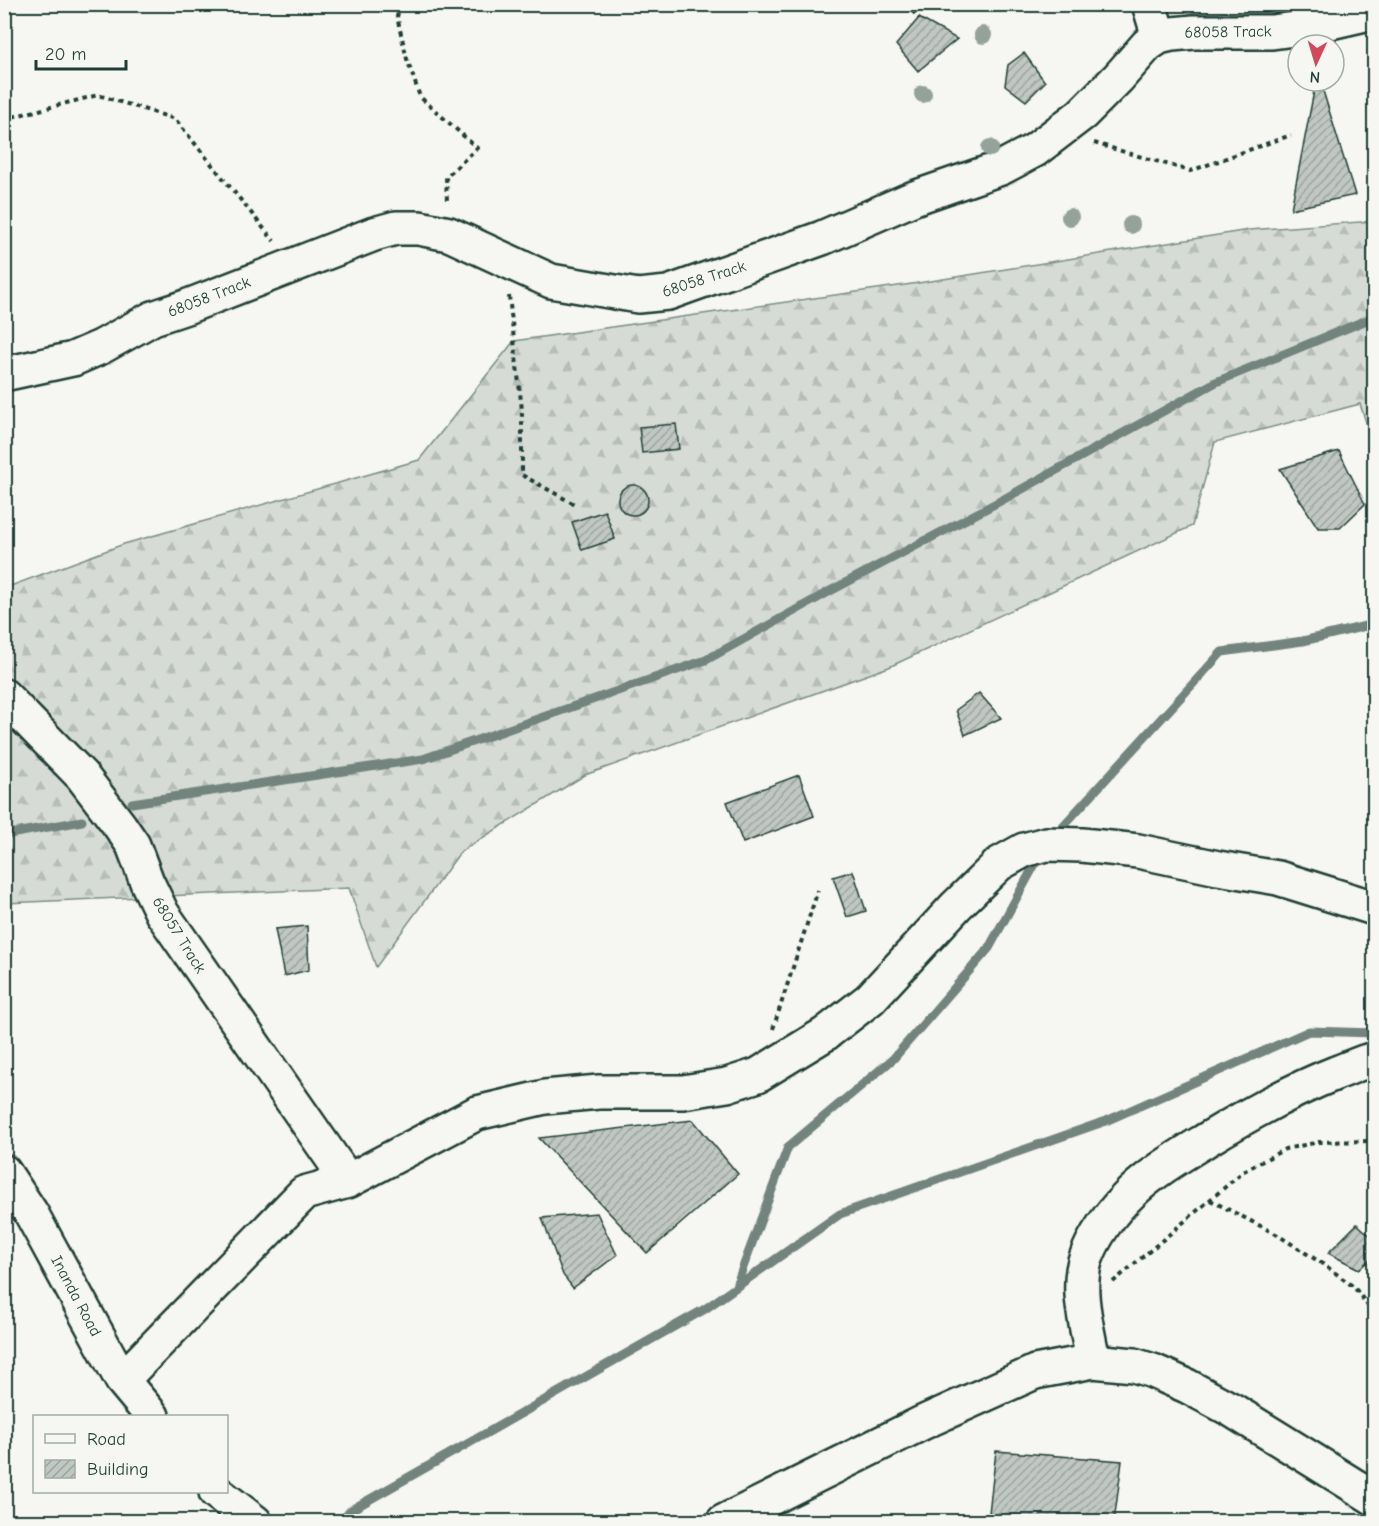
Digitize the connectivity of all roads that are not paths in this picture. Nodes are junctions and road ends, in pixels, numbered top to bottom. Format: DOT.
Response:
graph roads {
  1 [pos="1149,4"];
  2 [pos="1374,12"];
  3 [pos="1159,38"];
  4 [pos="4,374"];
  5 [pos="4,696"];
  6 [pos="1374,908"];
  7 [pos="1374,1059"];
  8 [pos="4,1172"];
  9 [pos="348,1180"];
  10 [pos="1093,1361"];
  11 [pos="122,1380"];
  12 [pos="151,1415"];
  13 [pos="219,1493"];
  14 [pos="1374,1498"];
  15 [pos="255,1521"];
  16 [pos="723,1521"];
  1 -- 3 [label="street"];
  2 -- 3 [label="street, 68058 Track"];
  3 -- 4 [label="street, 68058 Track"];
  5 -- 9 [label="street, 68057 Track"];
  6 -- 9 [label="street"];
  7 -- 10 [label="street"];
  8 -- 11 [label="street, Inanda Road"];
  9 -- 11 [label="street"];
  10 -- 14 [label="street"];
  10 -- 16 [label="street"];
  11 -- 12 [label="street, Inanda Road"];
  13 -- 15 [label="street"];
}
